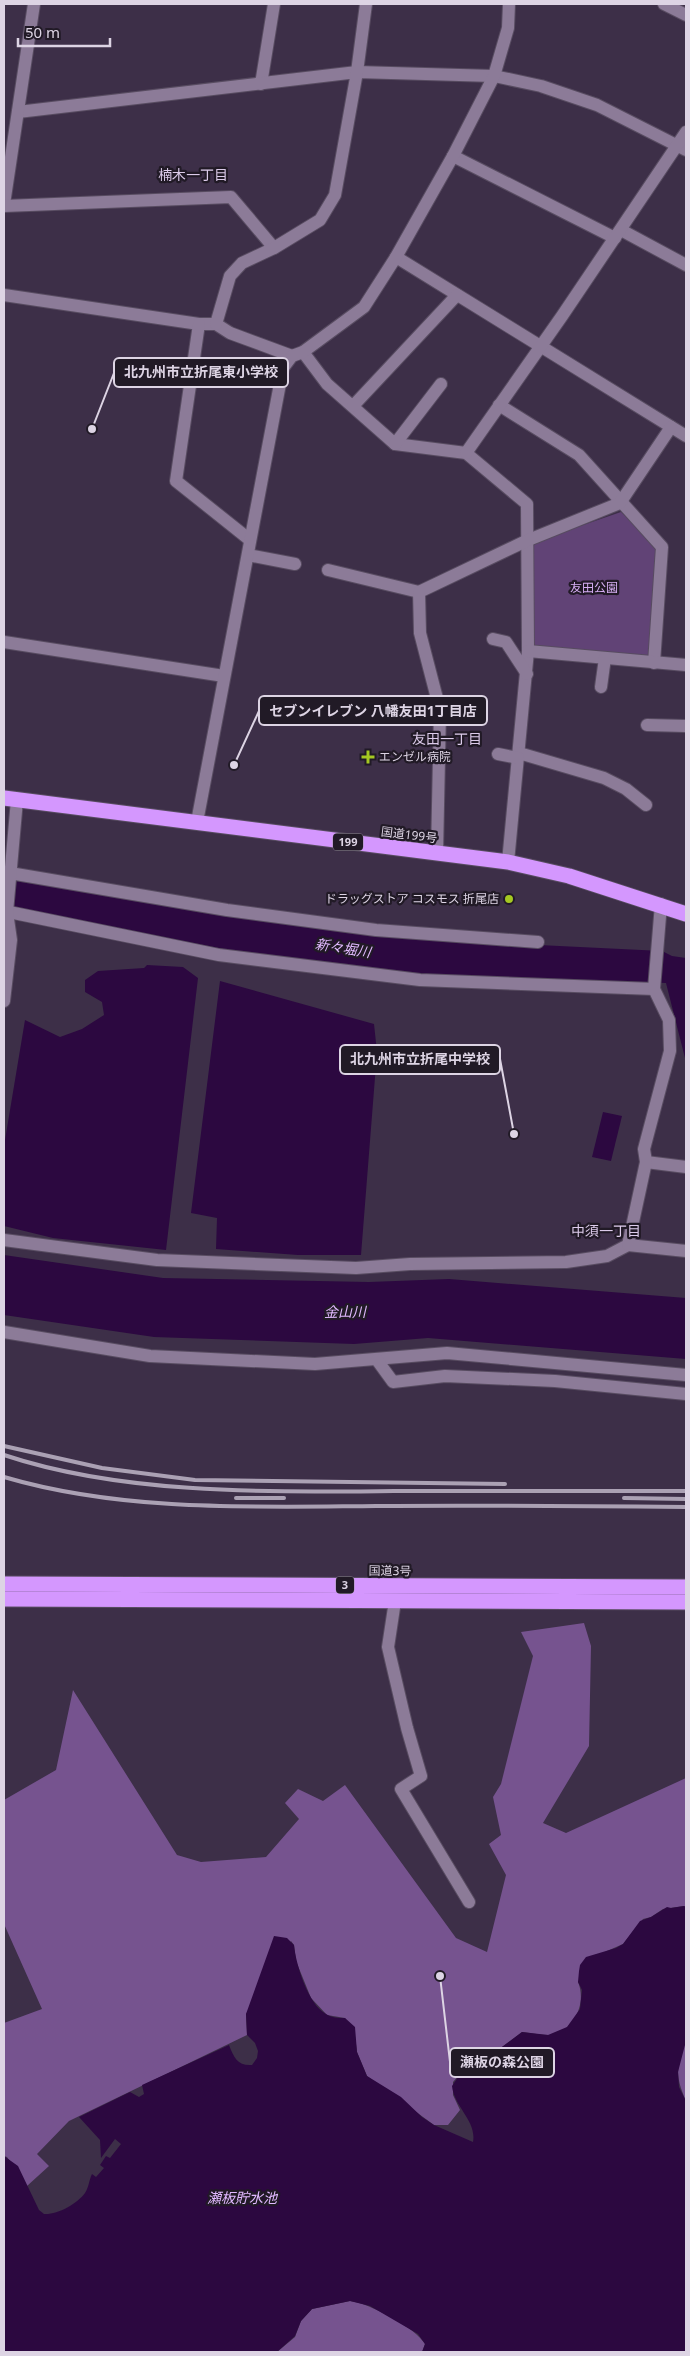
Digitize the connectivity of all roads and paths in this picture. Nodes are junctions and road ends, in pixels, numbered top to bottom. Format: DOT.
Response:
graph roads {
  1 [pos="34,4"];
  2 [pos="274,4"];
  3 [pos="366,4"];
  4 [pos="509,4"];
  5 [pos="664,4"];
  6 [pos="686,15"];
  7 [pos="357,72"];
  8 [pos="494,76"];
  9 [pos="261,84"];
  10 [pos="18,112"];
  11 [pos="686,132"];
  12 [pos="682,148"];
  13 [pos="453,156"];
  14 [pos="4,205"];
  15 [pos="618,234"];
  16 [pos="274,248"];
  17 [pos="396,257"];
  18 [pos="686,265"];
  19 [pos="4,295"];
  20 [pos="457,295"];
  21 [pos="199,324"];
  22 [pos="216,324"];
  23 [pos="539,347"];
  24 [pos="298,354"];
  25 [pos="441,384"];
  26 [pos="499,405"];
  27 [pos="352,406"];
  28 [pos="670,427"];
  29 [pos="686,436"];
  30 [pos="395,444"];
  31 [pos="466,453"];
  32 [pos="620,503"];
  33 [pos="250,540"];
  34 [pos="526,541"];
  35 [pos="248,555"];
  36 [pos="295,564"];
  37 [pos="328,570"];
  38 [pos="420,592"];
  39 [pos="493,639"];
  40 [pos="4,646"];
  41 [pos="528,651"];
  42 [pos="604,658"];
  43 [pos="654,663"];
  44 [pos="686,664"];
  45 [pos="527,674"];
  46 [pos="224,676"];
  47 [pos="601,687"];
  48 [pos="647,725"];
  49 [pos="686,726"];
  50 [pos="498,754"];
  51 [pos="519,756"];
  52 [pos="10,799"];
  53 [pos="646,805"];
  54 [pos="196,822"];
  55 [pos="437,853"];
  56 [pos="508,862"];
  57 [pos="7,872"];
  58 [pos="661,904"];
  59 [pos="5,911"];
  60 [pos="686,914"];
  61 [pos="538,942"];
  62 [pos="654,989"];
  63 [pos="4,1001"];
  64 [pos="646,1162"];
  65 [pos="686,1167"];
  66 [pos="4,1240"];
  67 [pos="628,1245"];
  68 [pos="686,1251"];
  69 [pos="4,1332"];
  70 [pos="377,1360"];
  71 [pos="686,1375"];
  72 [pos="686,1394"];
  73 [pos="4,1584"];
  74 [pos="686,1587"];
  75 [pos="4,1599"];
  76 [pos="395,1601"];
  77 [pos="686,1602"];
  78 [pos="469,1902"];
  1 -- 10 [label="street"];
  2 -- 9 [label="street"];
  3 -- 7 [label="street"];
  4 -- 8 [label="street"];
  5 -- 6 [label="street"];
  7 -- 8 [label="street"];
  7 -- 9 [label="street"];
  7 -- 16 [label="street"];
  8 -- 12 [label="street"];
  8 -- 13 [label="street"];
  9 -- 10 [label="street"];
  10 -- 14 [label="street"];
  11 -- 12 [label="street"];
  12 -- 15 [label="street"];
  13 -- 15 [label="street"];
  13 -- 17 [label="street"];
  14 -- 16 [label="street"];
  15 -- 18 [label="street"];
  15 -- 23 [label="street"];
  16 -- 22 [label="street"];
  17 -- 20 [label="street"];
  17 -- 24 [label="street"];
  19 -- 21 [label="street"];
  20 -- 23 [label="street"];
  20 -- 27 [label="street"];
  21 -- 22 [label="street"];
  21 -- 33 [label="street"];
  22 -- 24 [label="street"];
  23 -- 26 [label="street"];
  23 -- 28 [label="street"];
  24 -- 27 [label="street"];
  24 -- 33 [label="street"];
  25 -- 30 [label="street"];
  26 -- 31 [label="street"];
  26 -- 32 [label="street"];
  27 -- 30 [label="street"];
  28 -- 29 [label="street"];
  28 -- 32 [label="street"];
  30 -- 31 [label="street"];
  31 -- 34 [label="street"];
  32 -- 34 [label="street"];
  32 -- 43 [label="street"];
  33 -- 35 [label="street"];
  34 -- 38 [label="street"];
  34 -- 41 [label="street"];
  35 -- 36 [label="street"];
  35 -- 46 [label="street"];
  37 -- 38 [label="street"];
  38 -- 55 [label="street"];
  39 -- 45 [label="street"];
  40 -- 46 [label="street"];
  41 -- 42 [label="street"];
  41 -- 45 [label="street"];
  42 -- 43 [label="street"];
  42 -- 47 [label="street"];
  43 -- 44 [label="street"];
  45 -- 51 [label="street"];
  46 -- 54 [label="street"];
  48 -- 49 [label="street"];
  50 -- 51 [label="street"];
  51 -- 53 [label="street"];
  51 -- 56 [label="street"];
  52 -- 54 [label="highway, 国道199号 / 199"];
  52 -- 57 [label="street"];
  54 -- 55 [label="highway, 国道199号 / 199"];
  55 -- 56 [label="highway, 国道199号 / 199"];
  56 -- 58 [label="highway, 国道199号 / 199"];
  57 -- 59 [label="street"];
  57 -- 61 [label="street"];
  58 -- 60 [label="highway, 国道199号 / 199"];
  58 -- 62 [label="street"];
  59 -- 62 [label="street"];
  59 -- 63 [label="street"];
  62 -- 64 [label="street"];
  64 -- 65 [label="street"];
  64 -- 67 [label="street"];
  66 -- 67 [label="street"];
  67 -- 68 [label="street"];
  69 -- 70 [label="street"];
  70 -- 71 [label="street"];
  70 -- 72 [label="street"];
  73 -- 74 [label="highway, 国道3号 / 3"];
  75 -- 76 [label="highway, 3"];
  76 -- 77 [label="highway, 3"];
  76 -- 78 [label="street"];
}
